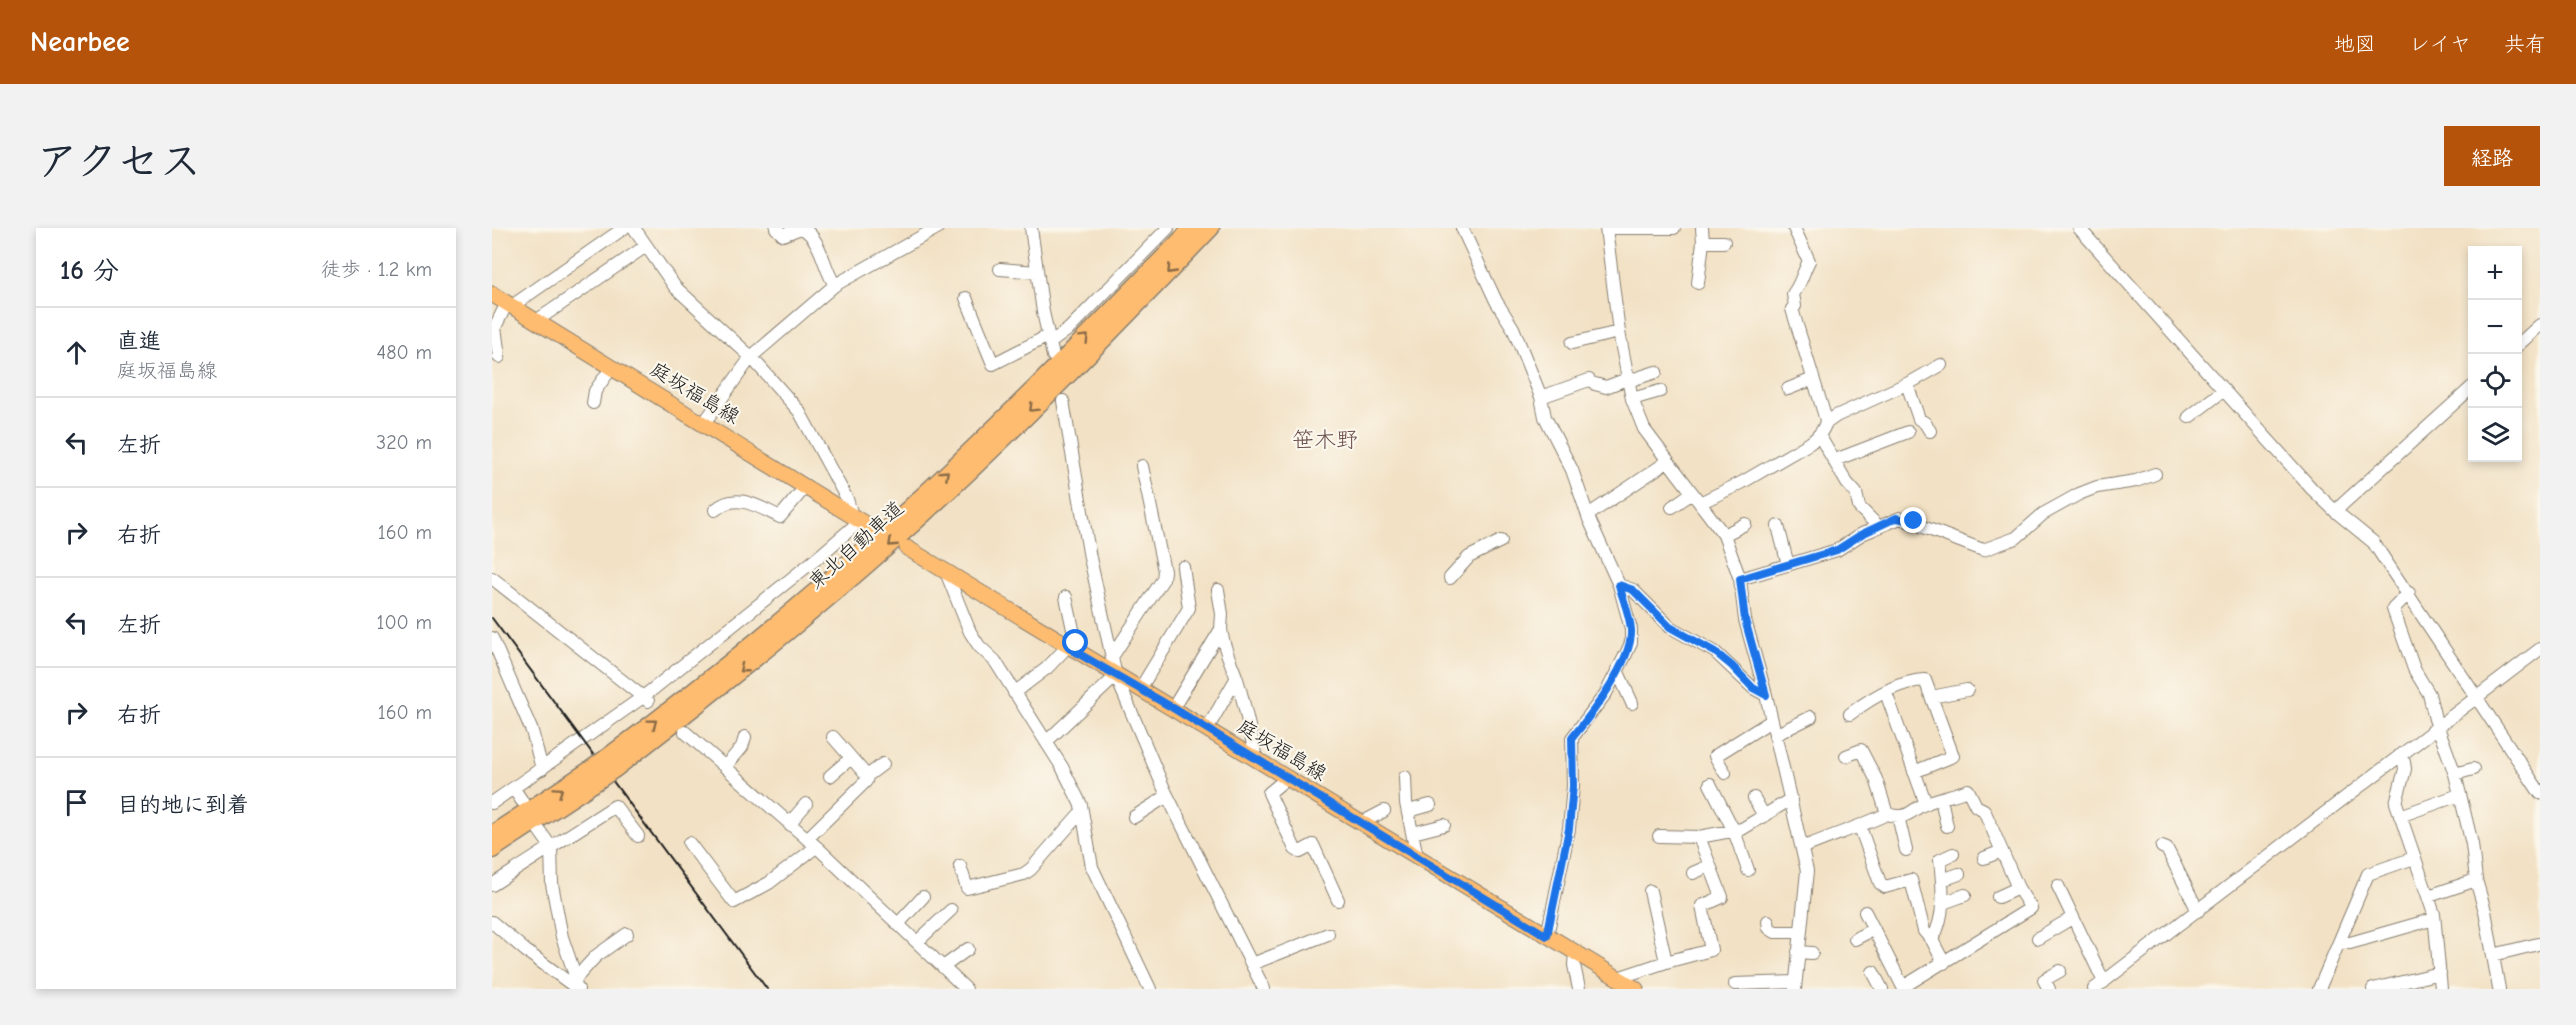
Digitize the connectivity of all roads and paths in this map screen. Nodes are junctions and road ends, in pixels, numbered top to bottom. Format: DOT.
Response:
graph roads {
  1 [pos="624,228"];
  2 [pos="634,228"];
  3 [pos="776,228"];
  4 [pos="801,228"];
  5 [pos="937,228"];
  6 [pos="1031,228"];
  7 [pos="1168,228"];
  8 [pos="1192,228"];
  9 [pos="1211,228"];
  10 [pos="1462,228"];
  11 [pos="1606,228"];
  12 [pos="1674,228"];
  13 [pos="1702,228"];
  14 [pos="1794,228"];
  15 [pos="2079,228"];
  16 [pos="1703,242"];
  17 [pos="1724,242"];
  18 [pos="646,246"];
  19 [pos="1000,269"];
  20 [pos="1037,272"];
  21 [pos="1698,282"];
  22 [pos="835,285"];
  23 [pos="492,294"];
  24 [pos="966,298"];
  25 [pos="509,304"];
  26 [pos="536,321"];
  27 [pos="2540,325"];
  28 [pos="1619,332"];
  29 [pos="1049,339"];
  30 [pos="2522,341"];
  31 [pos="1572,343"];
  32 [pos="1053,356"];
  33 [pos="499,357"];
  34 [pos="751,357"];
  35 [pos="1941,365"];
  36 [pos="612,367"];
  37 [pos="1656,372"];
  38 [pos="1813,379"];
  39 [pos="1628,380"];
  40 [pos="1907,384"];
  41 [pos="1788,388"];
  42 [pos="2224,390"];
  43 [pos="1660,391"];
  44 [pos="2468,391"];
  45 [pos="1540,397"];
  46 [pos="1632,399"];
  47 [pos="1063,401"];
  48 [pos="593,403"];
  49 [pos="2189,417"];
  50 [pos="704,423"];
  51 [pos="1826,423"];
  52 [pos="1930,431"];
  53 [pos="1908,432"];
  54 [pos="1819,435"];
  55 [pos="1835,460"];
  56 [pos="1667,462"];
  57 [pos="1142,466"];
  58 [pos="2155,474"];
  59 [pos="806,486"];
  60 [pos="1696,498"];
  61 [pos="1672,507"];
  62 [pos="715,510"];
  63 [pos="2335,511"];
  64 [pos="1588,515"];
  65 [pos="856,518"];
  66 [pos="1745,524"];
  67 [pos="1778,526"];
  68 [pos="1879,527"];
  69 [pos="875,530"];
  70 [pos="1724,535"];
  71 [pos="1501,541"];
  72 [pos="907,548"];
  73 [pos="1788,565"];
  74 [pos="1183,567"];
  75 [pos="946,572"];
  76 [pos="492,578"];
  77 [pos="1450,579"];
  78 [pos="1740,579"];
  79 [pos="1619,585"];
  80 [pos="1218,590"];
  81 [pos="2409,593"];
  82 [pos="1066,597"];
  83 [pos="1221,629"];
  84 [pos="492,638"];
  85 [pos="1070,649"];
  86 [pos="2540,650"];
  87 [pos="1112,657"];
  88 [pos="1617,670"];
  89 [pos="1116,676"];
  90 [pos="1236,679"];
  91 [pos="1140,689"];
  92 [pos="1967,690"];
  93 [pos="1014,693"];
  94 [pos="1886,693"];
  95 [pos="1766,695"];
  96 [pos="1931,697"];
  97 [pos="2476,697"];
  98 [pos="646,699"];
  99 [pos="1632,703"];
  100 [pos="1173,708"];
  101 [pos="1850,714"];
  102 [pos="1811,717"];
  103 [pos="1771,721"];
  104 [pos="2439,728"];
  105 [pos="1207,729"];
  106 [pos="685,732"];
  107 [pos="1775,735"];
  108 [pos="745,737"];
  109 [pos="833,737"];
  110 [pos="1046,742"];
  111 [pos="1846,756"];
  112 [pos="2399,756"];
  113 [pos="851,758"];
  114 [pos="1256,758"];
  115 [pos="610,763"];
  116 [pos="883,764"];
  117 [pos="725,767"];
  118 [pos="542,769"];
  119 [pos="2473,769"];
  120 [pos="1914,772"];
  121 [pos="1725,773"];
  122 [pos="595,774"];
  123 [pos="2455,774"];
  124 [pos="830,776"];
  125 [pos="867,776"];
  126 [pos="1405,777"];
  127 [pos="1287,778"];
  128 [pos="1710,784"];
  129 [pos="514,789"];
  130 [pos="2540,792"];
  131 [pos="2459,795"];
  132 [pos="1167,796"];
  133 [pos="1754,798"];
  134 [pos="1941,799"];
  135 [pos="1791,800"];
  136 [pos="522,801"];
  137 [pos="492,803"];
  138 [pos="806,804"];
  139 [pos="1926,804"];
  140 [pos="1430,805"];
  141 [pos="1082,811"];
  142 [pos="1384,811"];
  143 [pos="1408,811"];
  144 [pos="1893,815"];
  145 [pos="1764,816"];
  146 [pos="2400,816"];
  147 [pos="1134,817"];
  148 [pos="789,824"];
  149 [pos="1363,824"];
  150 [pos="1444,825"];
  151 [pos="1947,826"];
  152 [pos="1860,827"];
  153 [pos="539,830"];
  154 [pos="1734,831"];
  155 [pos="1413,833"];
  156 [pos="492,834"];
  157 [pos="638,836"];
  158 [pos="1659,836"];
  159 [pos="1699,837"];
  160 [pos="688,843"];
  161 [pos="811,843"];
  162 [pos="551,847"];
  163 [pos="2162,847"];
  164 [pos="1802,848"];
  165 [pos="492,850"];
  166 [pos="1906,850"];
  167 [pos="2002,851"];
  168 [pos="1953,854"];
  169 [pos="1417,857"];
  170 [pos="1984,858"];
  171 [pos="2414,858"];
  172 [pos="960,866"];
  173 [pos="1709,866"];
  174 [pos="1748,870"];
  175 [pos="1693,873"];
  176 [pos="1959,874"];
  177 [pos="1942,880"];
  178 [pos="2476,880"];
  179 [pos="492,885"];
  180 [pos="2058,886"];
  181 [pos="2018,888"];
  182 [pos="1650,891"];
  183 [pos="1965,895"];
  184 [pos="2428,896"];
  185 [pos="923,897"];
  186 [pos="1998,897"];
  187 [pos="1338,900"];
  188 [pos="1943,903"];
  189 [pos="951,910"];
  190 [pos="2198,910"];
  191 [pos="1865,912"];
  192 [pos="2072,918"];
  193 [pos="2434,919"];
  194 [pos="1768,921"];
  195 [pos="492,922"];
  196 [pos="898,924"];
  197 [pos="1874,929"];
  198 [pos="1801,932"];
  199 [pos="627,934"];
  200 [pos="1328,934"];
  201 [pos="1547,936"];
  202 [pos="2037,938"];
  203 [pos="1855,939"];
  204 [pos="1932,940"];
  205 [pos="917,942"];
  206 [pos="2340,942"];
  207 [pos="2538,944"];
  208 [pos="968,949"];
  209 [pos="1575,952"];
  210 [pos="1798,952"];
  211 [pos="1812,953"];
  212 [pos="2493,955"];
  213 [pos="1666,962"];
  214 [pos="1944,963"];
  215 [pos="1252,964"];
  216 [pos="943,967"];
  217 [pos="2060,971"];
  218 [pos="1873,972"];
  219 [pos="2440,973"];
  220 [pos="1617,978"];
  221 [pos="576,984"];
  222 [pos="1735,984"];
  223 [pos="1795,985"];
  224 [pos="2099,985"];
  225 [pos="1756,986"];
  226 [pos="966,989"];
  227 [pos="1150,989"];
  228 [pos="1264,989"];
  229 [pos="1579,989"];
  230 [pos="1636,989"];
  231 [pos="1882,989"];
  232 [pos="2049,989"];
  233 [pos="2319,989"];
  234 [pos="2373,989"];
  235 [pos="2441,989"];
  236 [pos="2499,989"];
  1 -- 25 [label="street"];
  2 -- 18 [label="street"];
  3 -- 4 [label="street"];
  4 -- 22 [label="street"];
  5 -- 22 [label="street"];
  6 -- 20 [label="street"];
  7 -- 29 [label="street"];
  115 -- 8 [label="highway, 東北自動車道, one-way"];
  9 -- 115 [label="highway, 東北自動車道, one-way"];
  10 -- 45 [label="street"];
  11 -- 12 [label="street"];
  11 -- 28 [label="street"];
  13 -- 16 [label="street"];
  14 -- 38 [label="street"];
  15 -- 42 [label="street"];
  16 -- 17 [label="street"];
  16 -- 21 [label="street"];
  18 -- 26 [label="street"];
  18 -- 34 [label="street"];
  19 -- 20 [label="street"];
  20 -- 29 [label="street"];
  22 -- 34 [label="street"];
  23 -- 25 [label="main road, 庭坂福島線"];
  24 -- 29 [label="street"];
  25 -- 26 [label="main road, 庭坂福島線"];
  25 -- 33 [label="street"];
  26 -- 36 [label="main road, 庭坂福島線"];
  27 -- 30 [label="street"];
  28 -- 31 [label="street"];
  28 -- 39 [label="street"];
  29 -- 32 [label="street"];
  34 -- 50 [label="street"];
  34 -- 65 [label="street"];
  35 -- 40 [label="street"];
  36 -- 48 [label="street"];
  36 -- 50 [label="main road, 庭坂福島線"];
  37 -- 39 [label="street"];
  38 -- 41 [label="street"];
  38 -- 51 [label="street"];
  39 -- 45 [label="street"];
  39 -- 46 [label="street"];
  40 -- 51 [label="street"];
  40 -- 52 [label="street"];
  42 -- 49 [label="street"];
  42 -- 63 [label="street"];
  43 -- 46 [label="street"];
  44 -- 63 [label="street"];
  45 -- 64 [label="street"];
  46 -- 56 [label="street"];
  47 -- 87 [label="street"];
  50 -- 59 [label="main road, 庭坂福島線"];
  51 -- 54 [label="street"];
  53 -- 55 [label="street"];
  54 -- 55 [label="street"];
  54 -- 60 [label="street"];
  55 -- 68 [label="street"];
  56 -- 60 [label="street"];
  56 -- 64 [label="street"];
  57 -- 87 [label="street"];
  58 -- 68 [label="street"];
  59 -- 62 [label="street"];
  59 -- 65 [label="main road, 庭坂福島線"];
  60 -- 61 [label="street"];
  60 -- 70 [label="street"];
  63 -- 81 [label="street"];
  64 -- 79 [label="street"];
  65 -- 69 [label="main road, 庭坂福島線"];
  65 -- 98 [label="street"];
  66 -- 70 [label="street"];
  67 -- 73 [label="street"];
  68 -- 73 [label="street"];
  70 -- 78 [label="street"];
  71 -- 77 [label="street"];
  72 -- 75 [label="main road, 庭坂福島線"];
  73 -- 78 [label="street"];
  74 -- 91 [label="street"];
  75 -- 85 [label="main road, 庭坂福島線"];
  75 -- 93 [label="street"];
  76 -- 98 [label="street"];
  78 -- 95 [label="street"];
  79 -- 88 [label="street"];
  79 -- 95 [label="street"];
  80 -- 83 [label="street"];
  81 -- 97 [label="street"];
  81 -- 104 [label="street"];
  82 -- 85 [label="street"];
  83 -- 90 [label="street"];
  83 -- 100 [label="street"];
  84 -- 118 [label="street"];
  85 -- 89 [label="main road, 庭坂福島線"];
  85 -- 93 [label="street"];
  86 -- 97 [label="street"];
  87 -- 89 [label="street"];
  88 -- 99 [label="street"];
  88 -- 201 [label="street"];
  89 -- 91 [label="main road, 庭坂福島線"];
  89 -- 110 [label="street"];
  89 -- 132 [label="street"];
  90 -- 105 [label="street"];
  90 -- 114 [label="street"];
  91 -- 100 [label="main road, 庭坂福島線"];
  92 -- 96 [label="street"];
  93 -- 110 [label="street"];
  94 -- 96 [label="street"];
  94 -- 101 [label="street"];
  94 -- 120 [label="street"];
  95 -- 103 [label="street"];
  96 -- 120 [label="street"];
  97 -- 104 [label="street"];
  97 -- 130 [label="street"];
  98 -- 118 [label="street"];
  100 -- 105 [label="main road, 庭坂福島線"];
  102 -- 107 [label="street"];
  103 -- 107 [label="street"];
  103 -- 121 [label="street"];
  104 -- 112 [label="street"];
  104 -- 123 [label="street"];
  105 -- 114 [label="main road, 庭坂福島線"];
  106 -- 117 [label="street"];
  107 -- 135 [label="street"];
  108 -- 117 [label="street"];
  109 -- 113 [label="street"];
  110 -- 141 [label="street"];
  111 -- 144 [label="street"];
  112 -- 146 [label="street"];
  112 -- 190 [label="street"];
  113 -- 124 [label="street"];
  113 -- 125 [label="street"];
  114 -- 127 [label="main road, 庭坂福島線"];
  115 -- 122 [label="highway, 東北自動車道, bridge"];
  116 -- 125 [label="street"];
  117 -- 148 [label="street"];
  118 -- 129 [label="street"];
  119 -- 123 [label="street"];
  120 -- 139 [label="street"];
  156 -- 122 [label="highway, 東北自動車道, one-way"];
  122 -- 165 [label="highway, 東北自動車道"];
  123 -- 131 [label="street"];
  125 -- 161 [label="street"];
  126 -- 143 [label="street"];
  127 -- 149 [label="main road, 庭坂福島線"];
  127 -- 187 [label="street"];
  128 -- 154 [label="street"];
  129 -- 136 [label="street"];
  129 -- 137 [label="street"];
  131 -- 146 [label="street"];
  131 -- 178 [label="street"];
  132 -- 147 [label="street"];
  132 -- 215 [label="street"];
  133 -- 145 [label="street"];
  134 -- 139 [label="street"];
  134 -- 151 [label="street"];
  134 -- 167 [label="street"];
  135 -- 145 [label="street"];
  135 -- 164 [label="street"];
  138 -- 148 [label="street"];
  139 -- 144 [label="street"];
  140 -- 143 [label="street"];
  141 -- 172 [label="street"];
  141 -- 227 [label="street"];
  142 -- 149 [label="street"];
  143 -- 155 [label="street"];
  144 -- 152 [label="street"];
  144 -- 166 [label="street"];
  145 -- 154 [label="street"];
  146 -- 171 [label="street"];
  148 -- 161 [label="street"];
  149 -- 169 [label="main road, 庭坂福島線"];
  150 -- 155 [label="street"];
  152 -- 164 [label="street"];
  152 -- 204 [label="street"];
  153 -- 162 [label="street"];
  154 -- 159 [label="street"];
  154 -- 174 [label="street"];
  155 -- 169 [label="street"];
  157 -- 162 [label="street"];
  158 -- 159 [label="street"];
  159 -- 173 [label="street"];
  160 -- 161 [label="street"];
  161 -- 196 [label="street"];
  162 -- 179 [label="street"];
  162 -- 221 [label="street"];
  163 -- 190 [label="street"];
  164 -- 198 [label="street"];
  167 -- 170 [label="street"];
  167 -- 181 [label="street"];
  168 -- 177 [label="street"];
  169 -- 201 [label="main road, 庭坂福島線"];
  171 -- 184 [label="street"];
  171 -- 206 [label="street"];
  173 -- 175 [label="street"];
  173 -- 213 [label="street"];
  176 -- 177 [label="street"];
  177 -- 188 [label="street"];
  178 -- 184 [label="street"];
  178 -- 212 [label="street"];
  180 -- 192 [label="street"];
  181 -- 186 [label="street"];
  181 -- 214 [label="street"];
  182 -- 213 [label="street"];
  183 -- 188 [label="street"];
  184 -- 193 [label="street"];
  185 -- 196 [label="street"];
  188 -- 204 [label="street"];
  189 -- 205 [label="street"];
  190 -- 224 [label="street"];
  191 -- 197 [label="street"];
  192 -- 202 [label="street"];
  192 -- 224 [label="street"];
  193 -- 206 [label="street"];
  193 -- 219 [label="street"];
  194 -- 198 [label="street"];
  195 -- 221 [label="street"];
  196 -- 205 [label="street"];
  197 -- 203 [label="street"];
  197 -- 214 [label="street"];
  198 -- 210 [label="street"];
  199 -- 221 [label="street"];
  200 -- 215 [label="street"];
  201 -- 209 [label="main road, 庭坂福島線"];
  204 -- 214 [label="street"];
  205 -- 216 [label="street"];
  206 -- 233 [label="street"];
  207 -- 212 [label="street"];
  208 -- 216 [label="street"];
  209 -- 220 [label="main road, 庭坂福島線"];
  209 -- 229 [label="street"];
  210 -- 211 [label="street"];
  210 -- 223 [label="street"];
  212 -- 236 [label="street"];
  213 -- 220 [label="street"];
  215 -- 228 [label="street"];
  216 -- 226 [label="street"];
  217 -- 232 [label="street"];
  218 -- 231 [label="street"];
  219 -- 234 [label="street"];
  219 -- 235 [label="street"];
  220 -- 230 [label="main road, 庭坂福島線"];
  222 -- 225 [label="street"];
  223 -- 225 [label="street"];
}
